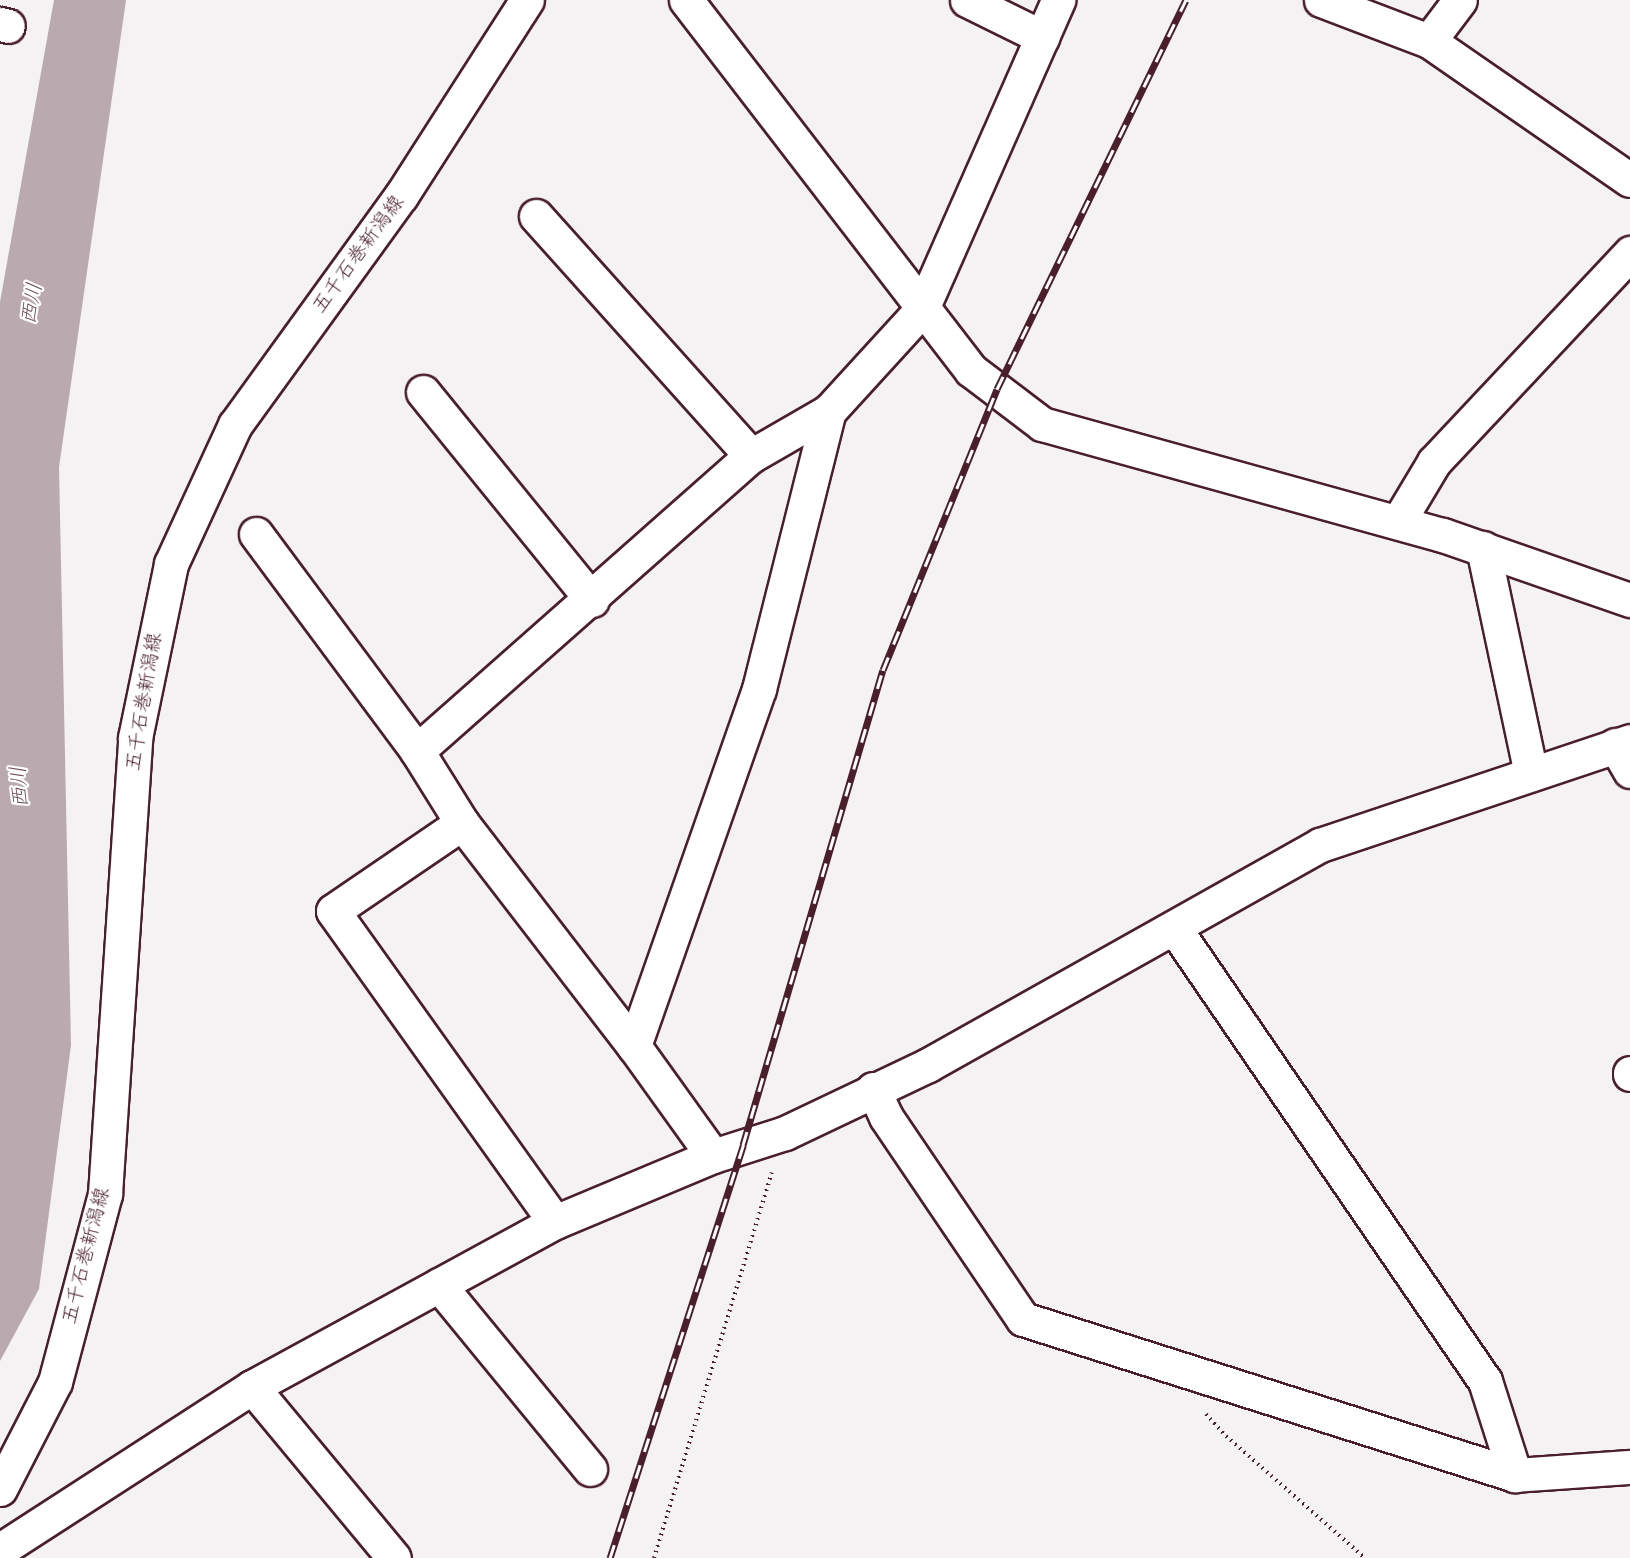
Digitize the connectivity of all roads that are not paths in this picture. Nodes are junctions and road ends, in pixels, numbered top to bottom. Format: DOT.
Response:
graph roads {
  1 [pos="527,0"];
  2 [pos="686,0"];
  3 [pos="967,0"];
  4 [pos="1058,0"];
  5 [pos="1321,0"];
  6 [pos="1460,0"];
  7 [pos="1042,37"];
  8 [pos="1429,41"];
  9 [pos="1630,180"];
  10 [pos="536,216"];
  11 [pos="1630,253"];
  12 [pos="922,309"];
  13 [pos="423,392"];
  14 [pos="829,411"];
  15 [pos="751,456"];
  16 [pos="1398,522"];
  17 [pos="256,534"];
  18 [pos="1483,548"];
  19 [pos="592,600"];
  20 [pos="1630,600"];
  21 [pos="417,751"];
  22 [pos="1625,752"];
  23 [pos="1531,774"];
  24 [pos="462,823"];
  25 [pos="1174,928"];
  26 [pos="634,1046"];
  27 [pos="873,1089"];
  28 [pos="713,1156"];
  29 [pos="555,1222"];
  30 [pos="439,1285"];
  31 [pos="252,1387"];
  32 [pos="1630,1467"];
  33 [pos="590,1469"];
  34 [pos="1515,1475"];
  35 [pos="0,1489"];
  36 [pos="0,1550"];
  37 [pos="394,1558"];
  1 -- 35 [label="street, 五千石巻新潟線"];
  2 -- 12 [label="street"];
  3 -- 7 [label="street"];
  4 -- 7 [label="street"];
  5 -- 8 [label="street"];
  6 -- 8 [label="street"];
  7 -- 12 [label="street"];
  8 -- 9 [label="street"];
  10 -- 15 [label="street"];
  11 -- 16 [label="street"];
  12 -- 14 [label="street"];
  12 -- 16 [label="street"];
  13 -- 19 [label="street"];
  14 -- 15 [label="street"];
  14 -- 26 [label="street"];
  15 -- 19 [label="street"];
  16 -- 18 [label="street"];
  17 -- 21 [label="street"];
  18 -- 20 [label="street"];
  18 -- 23 [label="street"];
  19 -- 21 [label="street"];
  21 -- 24 [label="street"];
  22 -- 23 [label="street"];
  23 -- 25 [label="street"];
  24 -- 26 [label="street"];
  24 -- 29 [label="street"];
  25 -- 27 [label="street"];
  25 -- 34 [label="street"];
  26 -- 28 [label="street"];
  27 -- 28 [label="street"];
  27 -- 34 [label="street"];
  28 -- 29 [label="street"];
  29 -- 30 [label="street"];
  30 -- 31 [label="street"];
  30 -- 33 [label="street"];
  31 -- 36 [label="street"];
  31 -- 37 [label="street"];
  32 -- 34 [label="street"];
}
